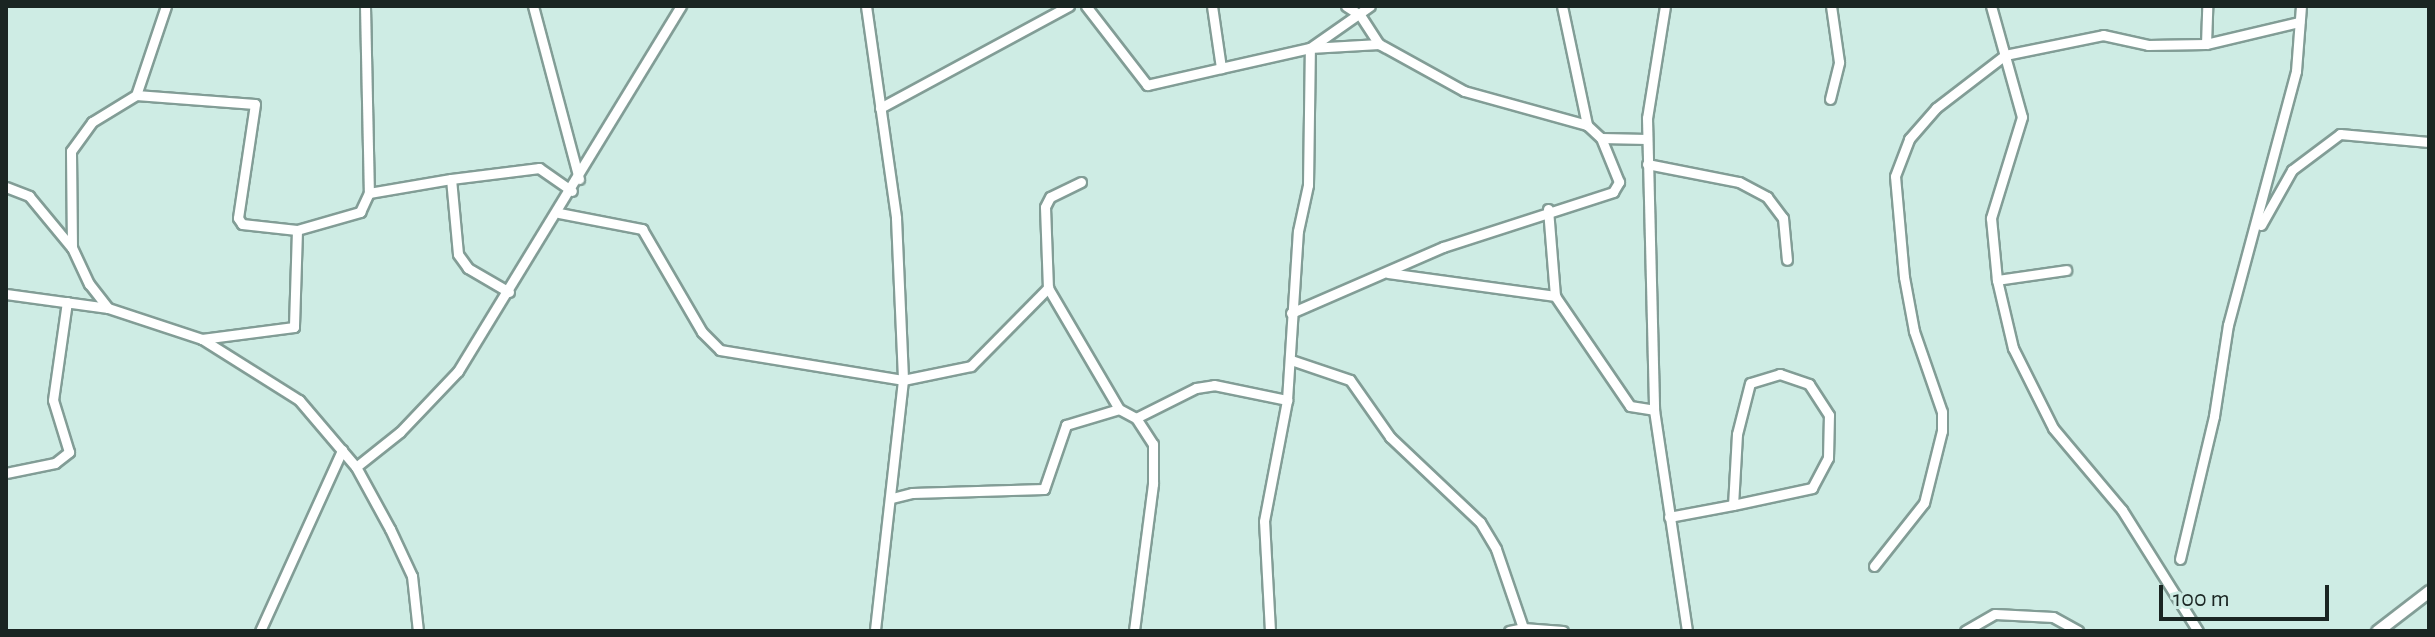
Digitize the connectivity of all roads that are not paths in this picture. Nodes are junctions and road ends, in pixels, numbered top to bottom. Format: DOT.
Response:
graph roads {
  1 [pos="166,6"];
  2 [pos="365,6"];
  3 [pos="533,6"];
  4 [pos="681,6"];
  5 [pos="866,6"];
  6 [pos="1069,6"];
  7 [pos="1086,6"];
  8 [pos="1212,6"];
  9 [pos="1346,6"];
  10 [pos="1370,6"];
  11 [pos="1562,6"];
  12 [pos="1665,6"];
  13 [pos="1831,6"];
  14 [pos="1994,6"];
  15 [pos="2207,6"];
  16 [pos="2301,6"];
  17 [pos="1360,15"];
  18 [pos="2299,22"];
  19 [pos="1379,44"];
  20 [pos="2206,44"];
  21 [pos="1310,48"];
  22 [pos="2005,55"];
  23 [pos="1221,68"];
  24 [pos="136,95"];
  25 [pos="1830,99"];
  26 [pos="880,108"];
  27 [pos="1587,125"];
  28 [pos="1601,138"];
  29 [pos="1647,139"];
  30 [pos="2429,142"];
  31 [pos="1647,164"];
  32 [pos="451,179"];
  33 [pos="579,179"];
  34 [pos="1081,182"];
  35 [pos="6,187"];
  36 [pos="572,191"];
  37 [pos="369,193"];
  38 [pos="1548,209"];
  39 [pos="559,213"];
  40 [pos="297,230"];
  41 [pos="2254,237"];
  42 [pos="72,248"];
  43 [pos="1787,260"];
  44 [pos="2066,270"];
  45 [pos="1384,272"];
  46 [pos="1997,280"];
  47 [pos="1048,288"];
  48 [pos="509,292"];
  49 [pos="6,294"];
  50 [pos="1555,296"];
  51 [pos="67,302"];
  52 [pos="108,308"];
  53 [pos="1291,313"];
  54 [pos="202,339"];
  55 [pos="1291,360"];
  56 [pos="903,380"];
  57 [pos="1287,400"];
  58 [pos="1119,409"];
  59 [pos="1654,410"];
  60 [pos="1136,418"];
  61 [pos="342,450"];
  62 [pos="356,467"];
  63 [pos="6,473"];
  64 [pos="892,498"];
  65 [pos="1733,505"];
  66 [pos="1669,517"];
  67 [pos="2180,559"];
  68 [pos="1874,566"];
  69 [pos="2429,591"];
  70 [pos="2192,617"];
  71 [pos="1523,628"];
  72 [pos="260,631"];
  73 [pos="418,631"];
  74 [pos="875,631"];
  75 [pos="1134,631"];
  76 [pos="1270,631"];
  77 [pos="1509,631"];
  78 [pos="1563,631"];
  79 [pos="1687,631"];
  80 [pos="1965,631"];
  81 [pos="2078,631"];
  82 [pos="2184,631"];
  83 [pos="2198,631"];
  84 [pos="2377,631"];
  1 -- 24 [label="street"];
  2 -- 37 [label="street"];
  3 -- 33 [label="street"];
  4 -- 33 [label="street"];
  5 -- 26 [label="street"];
  6 -- 26 [label="street"];
  7 -- 23 [label="street"];
  8 -- 23 [label="street"];
  9 -- 17 [label="street"];
  10 -- 17 [label="street"];
  11 -- 27 [label="street"];
  12 -- 29 [label="street"];
  13 -- 25 [label="street"];
  14 -- 22 [label="street"];
  15 -- 20 [label="street"];
  16 -- 18 [label="street"];
  17 -- 19 [label="street"];
  17 -- 21 [label="street"];
  18 -- 20 [label="street"];
  18 -- 41 [label="street"];
  19 -- 21 [label="street"];
  19 -- 27 [label="street"];
  20 -- 22 [label="street"];
  21 -- 23 [label="street"];
  21 -- 53 [label="street"];
  22 -- 46 [label="street"];
  22 -- 68 [label="street"];
  24 -- 40 [label="street"];
  24 -- 42 [label="street"];
  26 -- 56 [label="street"];
  27 -- 28 [label="street"];
  28 -- 29 [label="street"];
  28 -- 38 [label="street"];
  29 -- 31 [label="street"];
  30 -- 41 [label="street"];
  31 -- 43 [label="street"];
  31 -- 59 [label="street"];
  32 -- 36 [label="street"];
  32 -- 37 [label="street"];
  32 -- 48 [label="street"];
  33 -- 36 [label="street"];
  34 -- 47 [label="street"];
  35 -- 42 [label="street"];
  36 -- 39 [label="street"];
  37 -- 40 [label="street"];
  38 -- 45 [label="street"];
  38 -- 50 [label="street"];
  39 -- 48 [label="street"];
  39 -- 56 [label="street"];
  40 -- 54 [label="street"];
  41 -- 67 [label="street"];
  42 -- 52 [label="street"];
  44 -- 46 [label="street"];
  45 -- 50 [label="street"];
  45 -- 53 [label="street"];
  46 -- 70 [label="street"];
  47 -- 56 [label="street"];
  47 -- 58 [label="street"];
  48 -- 62 [label="street"];
  49 -- 51 [label="street"];
  50 -- 59 [label="street"];
  51 -- 52 [label="street"];
  51 -- 63 [label="street"];
  52 -- 54 [label="street"];
  53 -- 55 [label="street"];
  54 -- 61 [label="street"];
  55 -- 57 [label="street"];
  55 -- 71 [label="street"];
  56 -- 64 [label="street"];
  57 -- 60 [label="street"];
  57 -- 76 [label="street"];
  58 -- 60 [label="street"];
  58 -- 64 [label="street"];
  59 -- 66 [label="street"];
  60 -- 75 [label="street"];
  61 -- 62 [label="street"];
  61 -- 72 [label="street"];
  62 -- 73 [label="street"];
  64 -- 74 [label="street"];
  65 -- 65 [label="street"];
  65 -- 66 [label="street"];
  66 -- 79 [label="street"];
  69 -- 84 [label="street"];
  70 -- 82 [label="street"];
  70 -- 83 [label="street"];
  71 -- 77 [label="street"];
  71 -- 78 [label="street"];
  80 -- 81 [label="street"];
}
